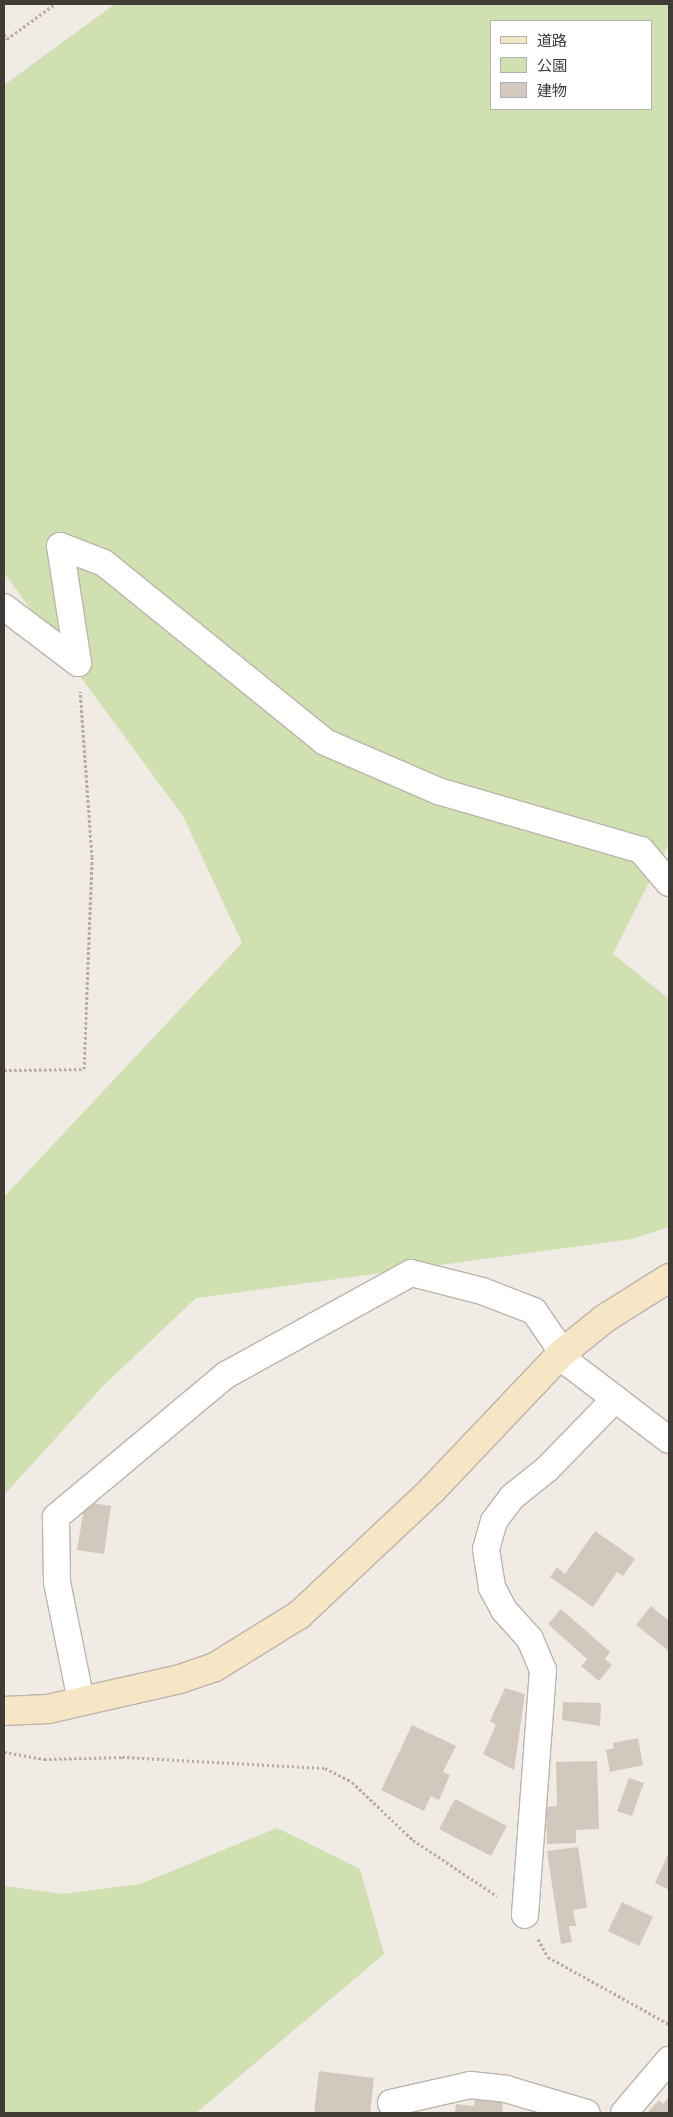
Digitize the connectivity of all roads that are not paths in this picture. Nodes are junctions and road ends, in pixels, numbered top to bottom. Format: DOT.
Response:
graph roads {
  1 [pos="4,607"];
  2 [pos="669,883"];
  3 [pos="669,1278"];
  4 [pos="562,1353"];
  5 [pos="615,1399"];
  6 [pos="669,1440"];
  7 [pos="81,1701"];
  8 [pos="4,1711"];
  9 [pos="525,1915"];
  10 [pos="669,2060"];
  11 [pos="391,2103"];
  12 [pos="587,2113"];
  13 [pos="624,2113"];
  1 -- 2 [label="street"];
  3 -- 4 [label="street"];
  4 -- 5 [label="street"];
  4 -- 7 [label="street"];
  4 -- 7 [label="street"];
  5 -- 6 [label="street"];
  5 -- 9 [label="street"];
  7 -- 8 [label="street"];
  10 -- 13 [label="street"];
  11 -- 12 [label="street"];
}
